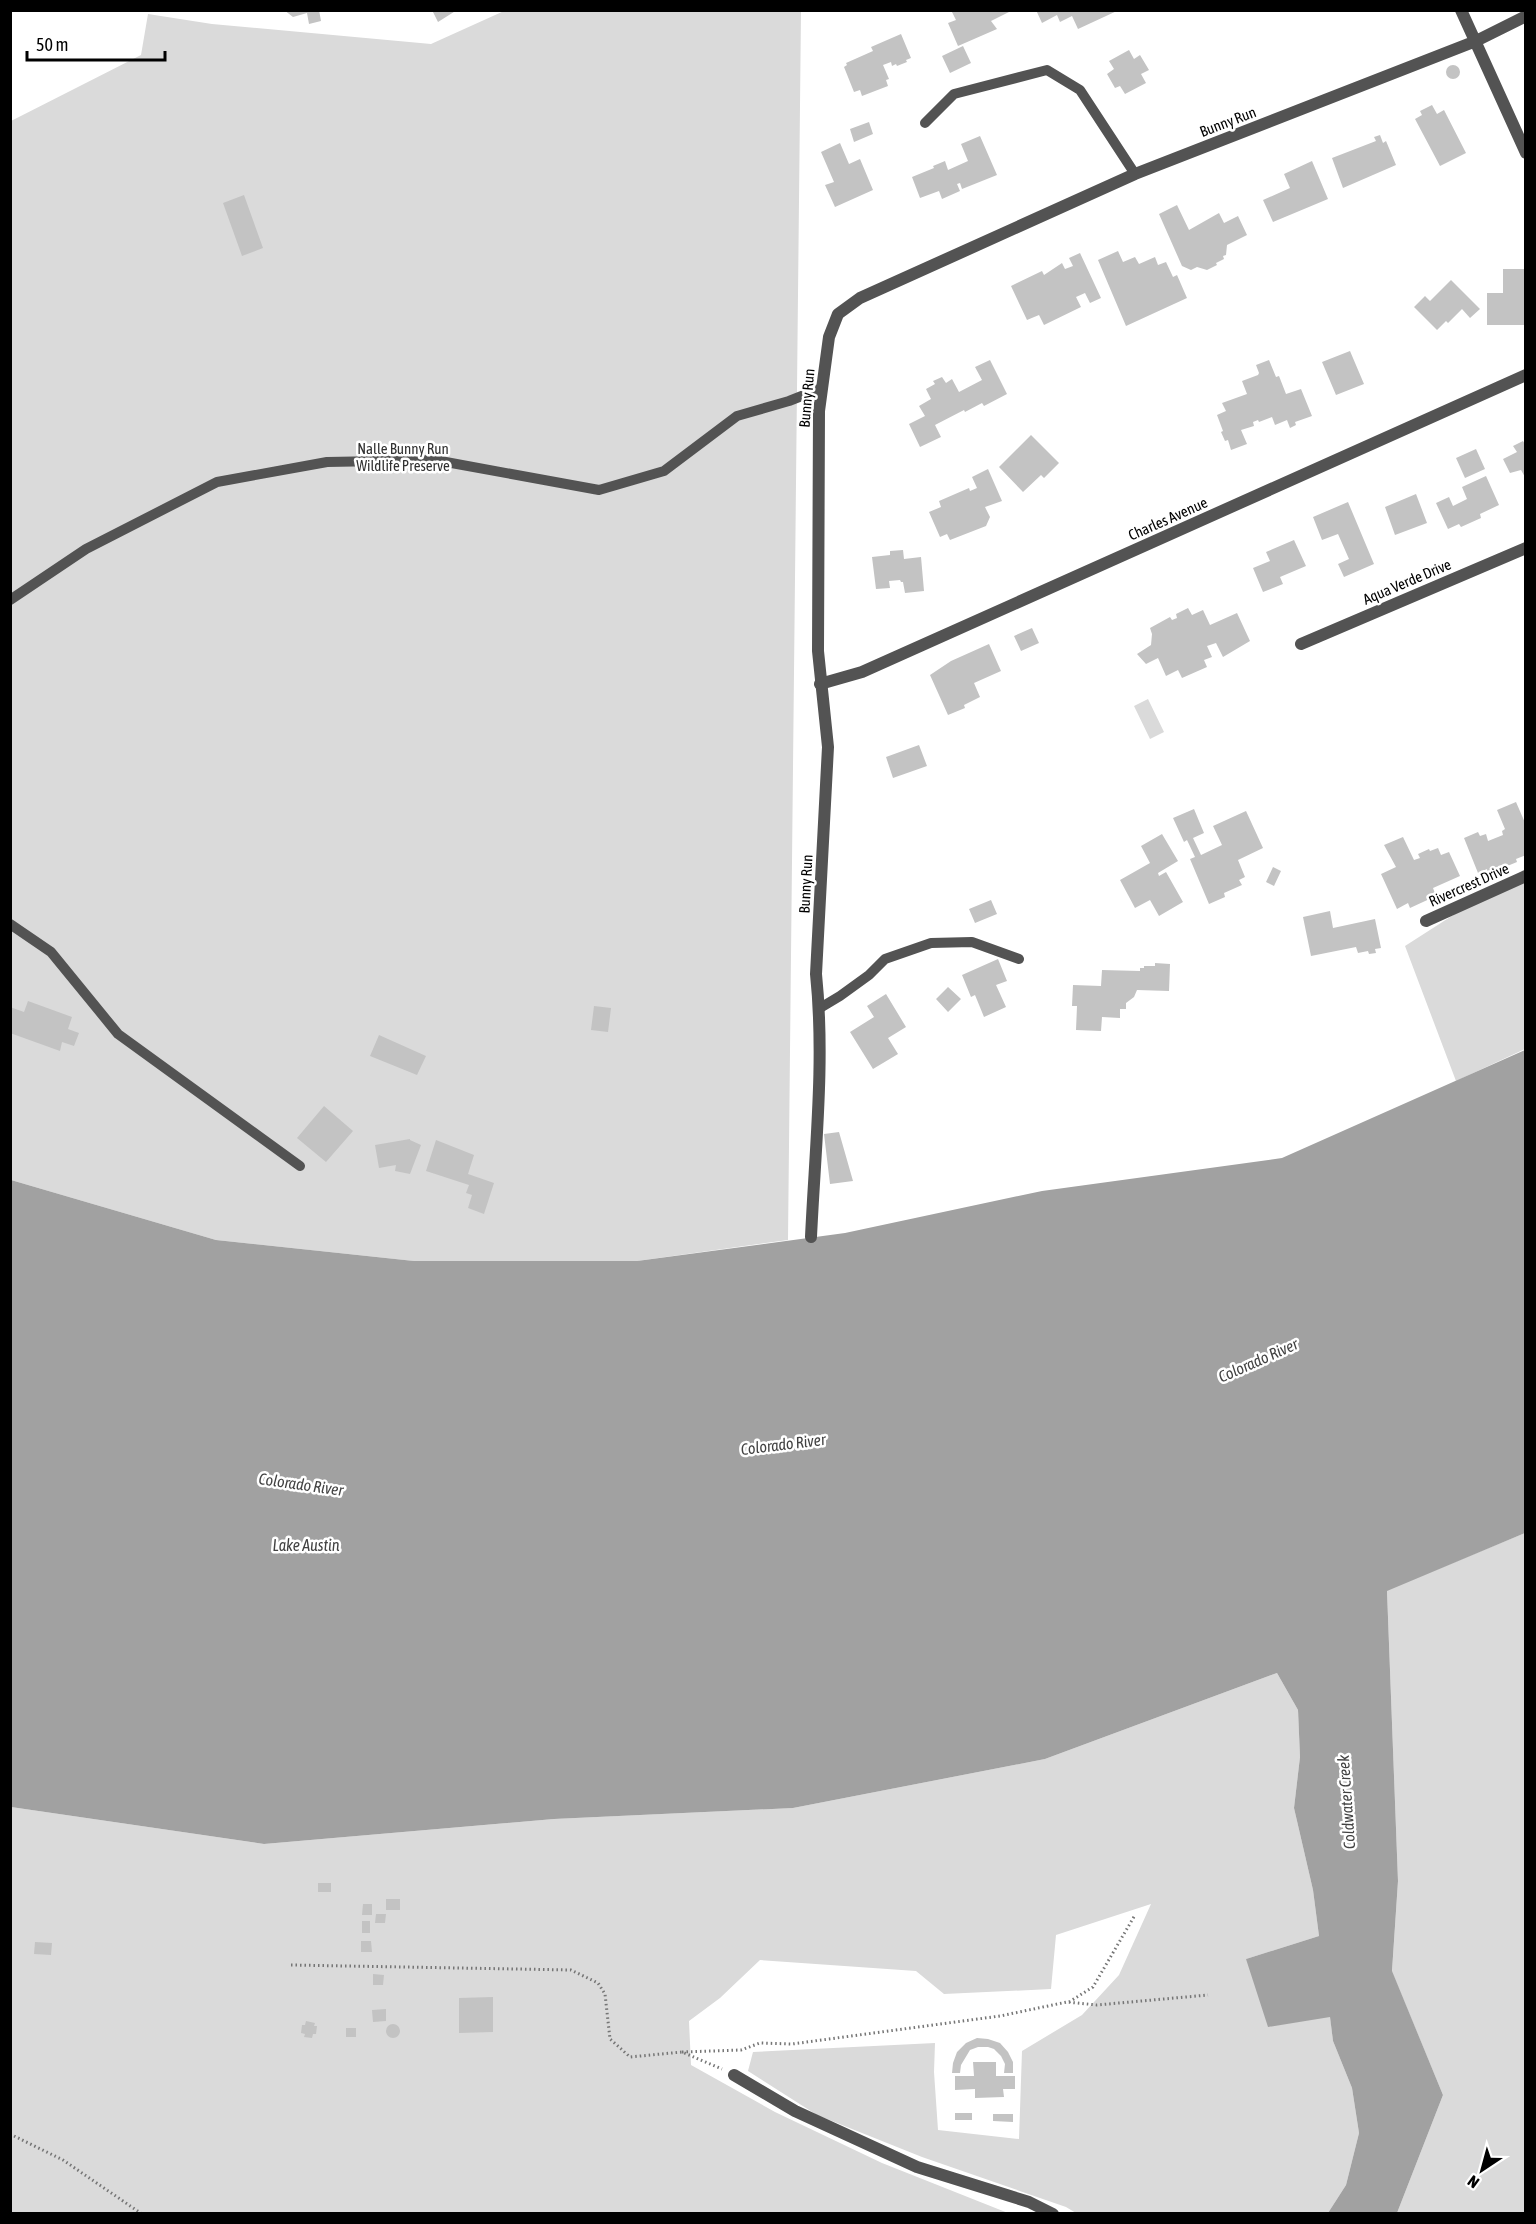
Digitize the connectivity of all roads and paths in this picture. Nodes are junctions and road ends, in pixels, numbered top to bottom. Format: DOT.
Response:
graph roads {
  1 [pos="1461,10"];
  2 [pos="1526,16"];
  3 [pos="1476,41"];
  4 [pos="925,123"];
  5 [pos="1526,153"];
  6 [pos="1135,174"];
  7 [pos="1526,375"];
  8 [pos="822,388"];
  9 [pos="1526,548"];
  10 [pos="10,600"];
  11 [pos="1301,644"];
  12 [pos="820,684"];
  13 [pos="1526,876"];
  14 [pos="1426,921"];
  15 [pos="10,924"];
  16 [pos="1019,959"];
  17 [pos="820,1008"];
  18 [pos="300,1166"];
  19 [pos="811,1237"];
  20 [pos="1135,1914"];
  21 [pos="291,1965"];
  22 [pos="1208,1995"];
  23 [pos="1067,2002"];
  24 [pos="682,2052"];
  25 [pos="734,2075"];
  26 [pos="10,2134"];
  27 [pos="142,2214"];
  28 [pos="1053,2214"];
  1 -- 3 [label="street"];
  2 -- 3 [label="street, Bunny Run"];
  3 -- 5 [label="street"];
  3 -- 6 [label="street, Bunny Run"];
  4 -- 6 [label="lane"];
  6 -- 8 [label="street, Bunny Run"];
  7 -- 12 [label="street, Charles Avenue"];
  8 -- 10 [label="lane"];
  8 -- 12 [label="street, Bunny Run"];
  9 -- 11 [label="street, Aqua Verde Drive"];
  12 -- 17 [label="street, Bunny Run"];
  13 -- 14 [label="street, Rivercrest Drive"];
  15 -- 18 [label="lane"];
  16 -- 17 [label="lane"];
  17 -- 19 [label="street, Bunny Run"];
  20 -- 23 [label="path"];
  21 -- 24 [label="path"];
  22 -- 23 [label="path"];
  23 -- 24 [label="path"];
  24 -- 25 [label="path"];
  25 -- 28 [label="street"];
  26 -- 27 [label="path"];
}
